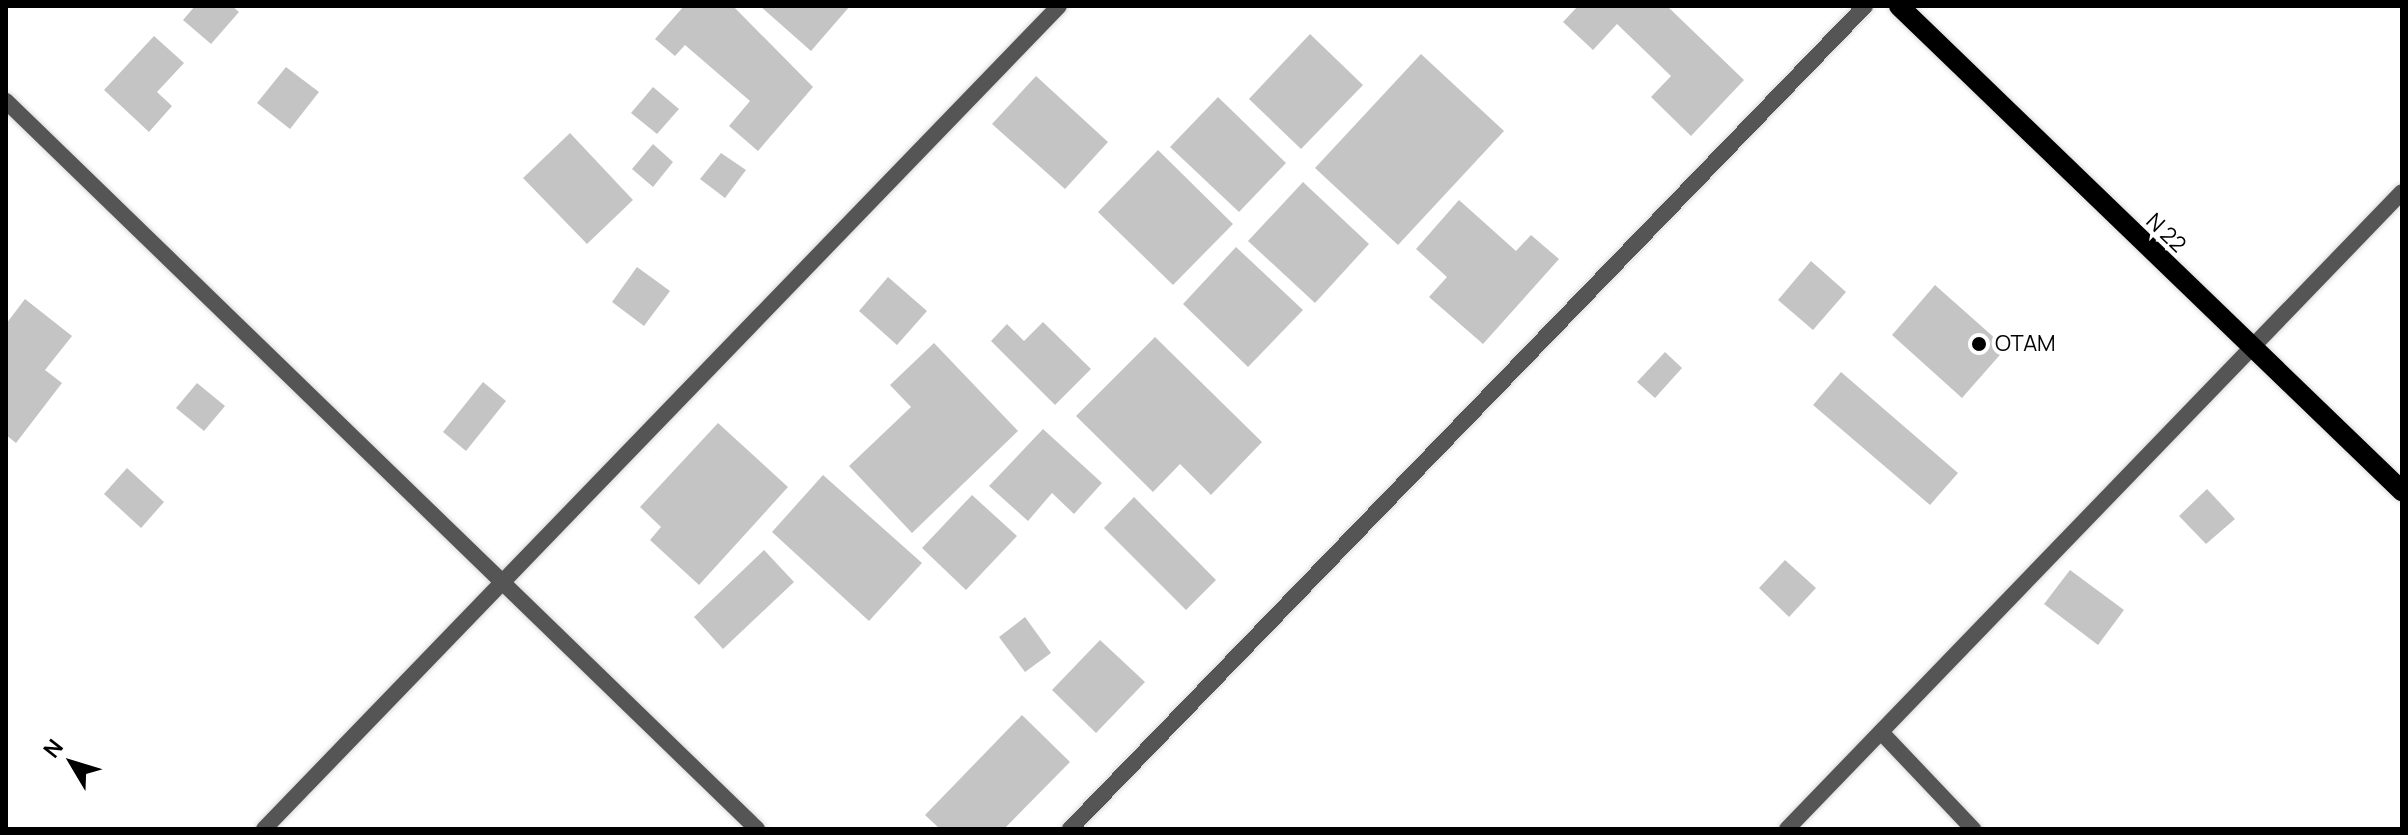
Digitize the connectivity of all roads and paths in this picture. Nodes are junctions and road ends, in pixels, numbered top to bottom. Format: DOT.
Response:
graph roads {
  1 [pos="1059,6"];
  2 [pos="1865,6"];
  3 [pos="1899,6"];
  4 [pos="6,101"];
  5 [pos="2402,192"];
  6 [pos="2251,349"];
  7 [pos="2402,491"];
  8 [pos="502,582"];
  9 [pos="1881,732"];
  10 [pos="264,829"];
  11 [pos="757,829"];
  12 [pos="1070,829"];
  13 [pos="1787,829"];
  14 [pos="1973,829"];
  1 -- 8 [label="street"];
  2 -- 12 [label="street"];
  3 -- 6 [label="main road, N 22 / N 22"];
  4 -- 8 [label="street"];
  5 -- 6 [label="street"];
  6 -- 7 [label="main road, N 22 / N 22"];
  6 -- 9 [label="street"];
  8 -- 10 [label="street"];
  8 -- 11 [label="street"];
  9 -- 13 [label="street"];
  9 -- 14 [label="street"];
}
